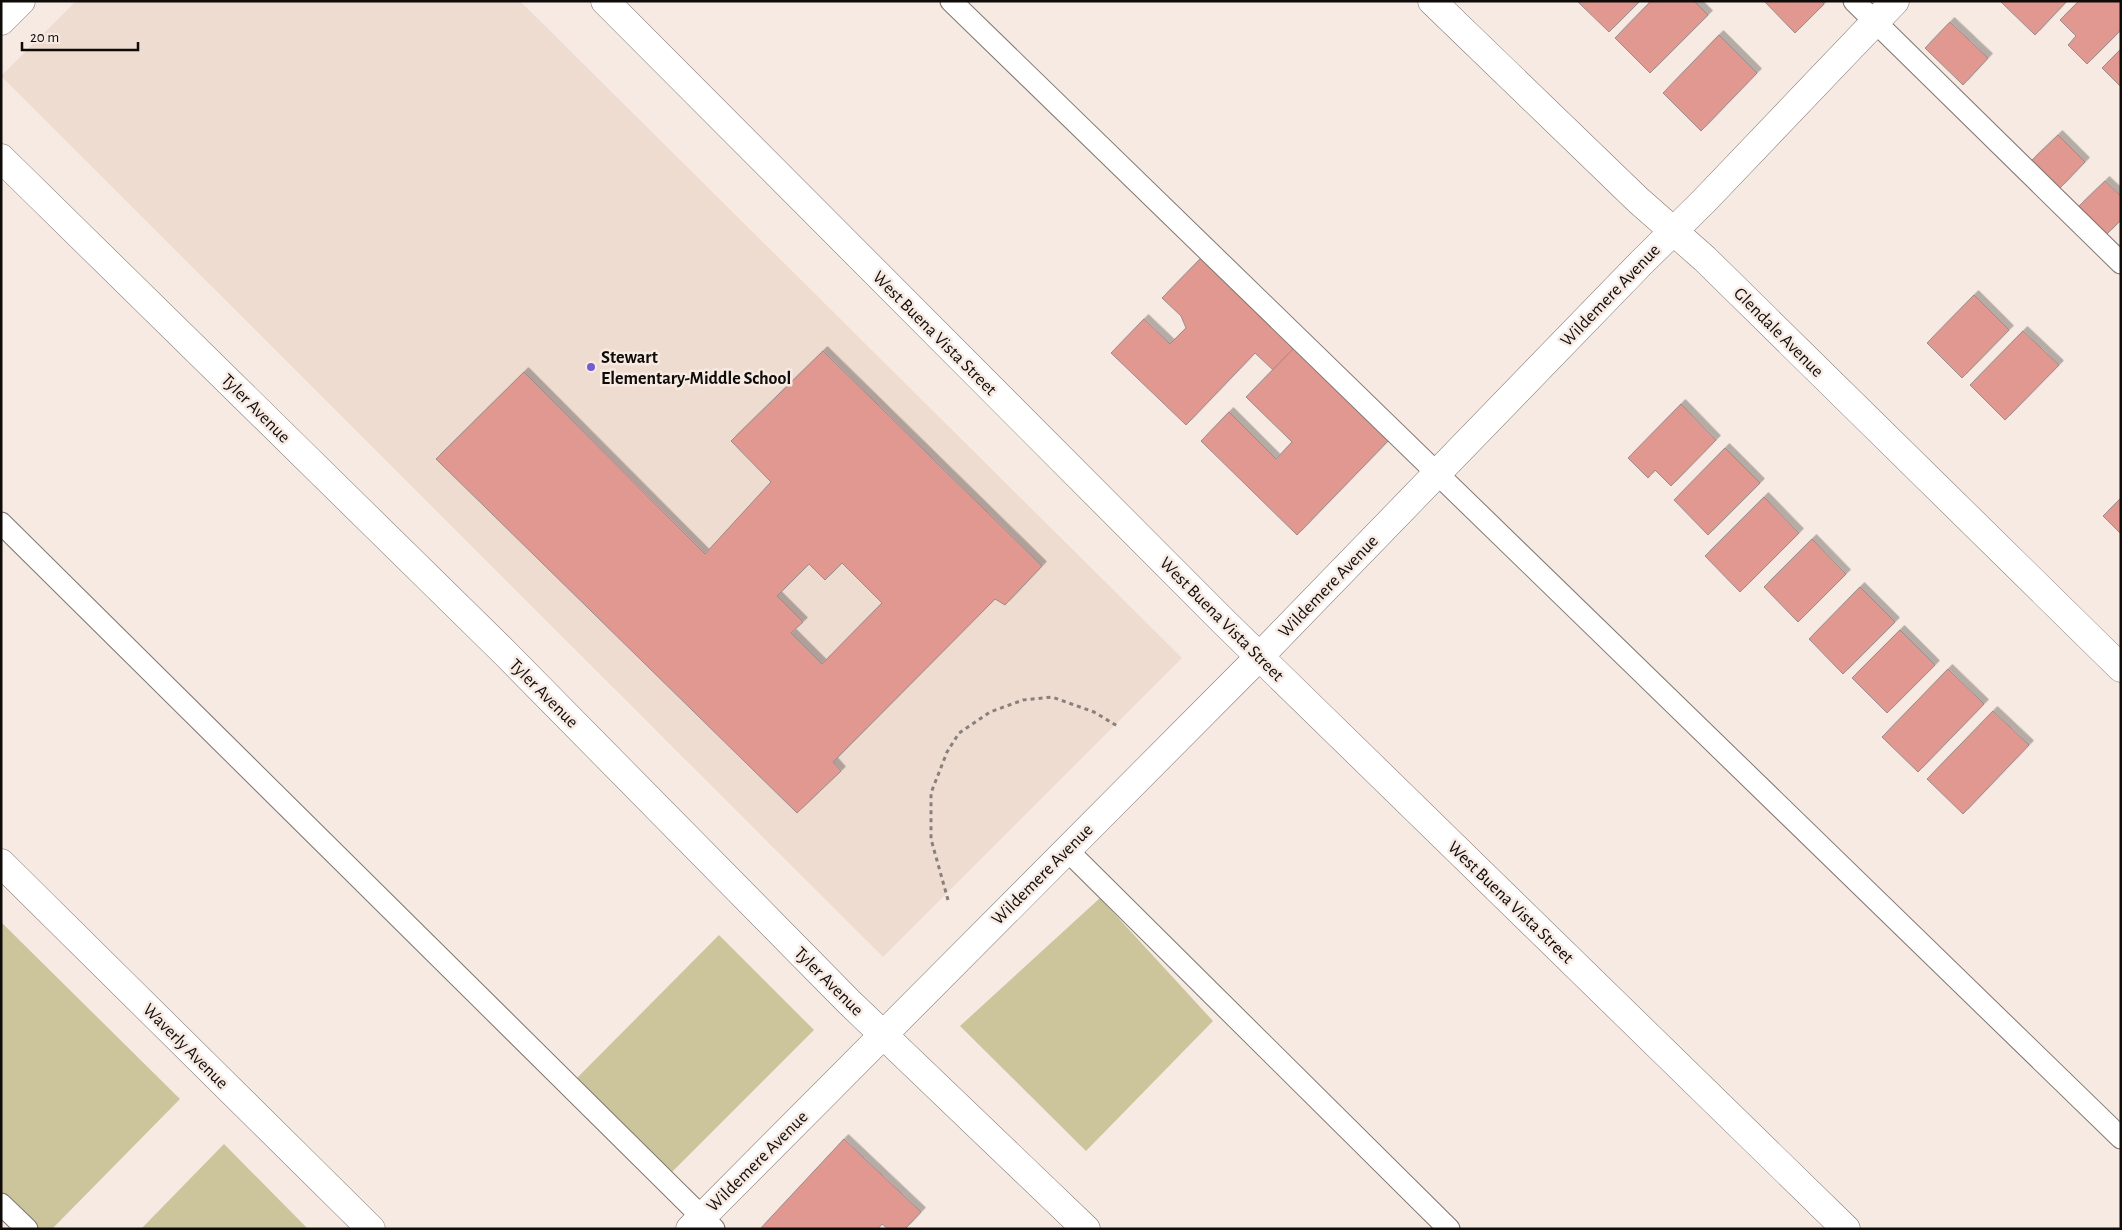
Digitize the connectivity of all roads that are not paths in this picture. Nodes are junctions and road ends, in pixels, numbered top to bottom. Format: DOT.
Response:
graph roads {
  1 [pos="605,1"];
  2 [pos="951,1"];
  3 [pos="1432,1"];
  4 [pos="1854,1"];
  5 [pos="1896,1"];
  6 [pos="1875,22"];
  7 [pos="1,158"];
  8 [pos="1672,231"];
  9 [pos="2121,263"];
  10 [pos="1437,474"];
  11 [pos="1,523"];
  12 [pos="1259,657"];
  13 [pos="2121,668"];
  14 [pos="1067,850"];
  15 [pos="1,864"];
  16 [pos="883,1033"];
  17 [pos="2121,1138"];
  18 [pos="1,1204"];
  19 [pos="702,1225"];
  20 [pos="26,1229"];
  21 [pos="371,1229"];
  22 [pos="1086,1229"];
  23 [pos="1449,1229"];
  24 [pos="1846,1229"];
  1 -- 12 [label="street, West Buena Vista Street"];
  2 -- 10 [label="lane"];
  3 -- 8 [label="street, Glendale Avenue"];
  4 -- 6 [label="lane"];
  5 -- 6 [label="street, Wildemere Avenue"];
  6 -- 8 [label="street, Wildemere Avenue"];
  6 -- 9 [label="lane"];
  7 -- 16 [label="street, Tyler Avenue"];
  8 -- 10 [label="street, Wildemere Avenue"];
  8 -- 13 [label="street, Glendale Avenue"];
  10 -- 12 [label="street, Wildemere Avenue"];
  10 -- 17 [label="lane"];
  11 -- 19 [label="lane"];
  12 -- 14 [label="street, Wildemere Avenue"];
  12 -- 24 [label="street, West Buena Vista Street"];
  14 -- 16 [label="street, Wildemere Avenue"];
  14 -- 23 [label="lane"];
  15 -- 21 [label="street, Waverly Avenue"];
  16 -- 19 [label="street, Wildemere Avenue"];
  16 -- 22 [label="street, Tyler Avenue"];
  18 -- 20 [label="lane"];
}
